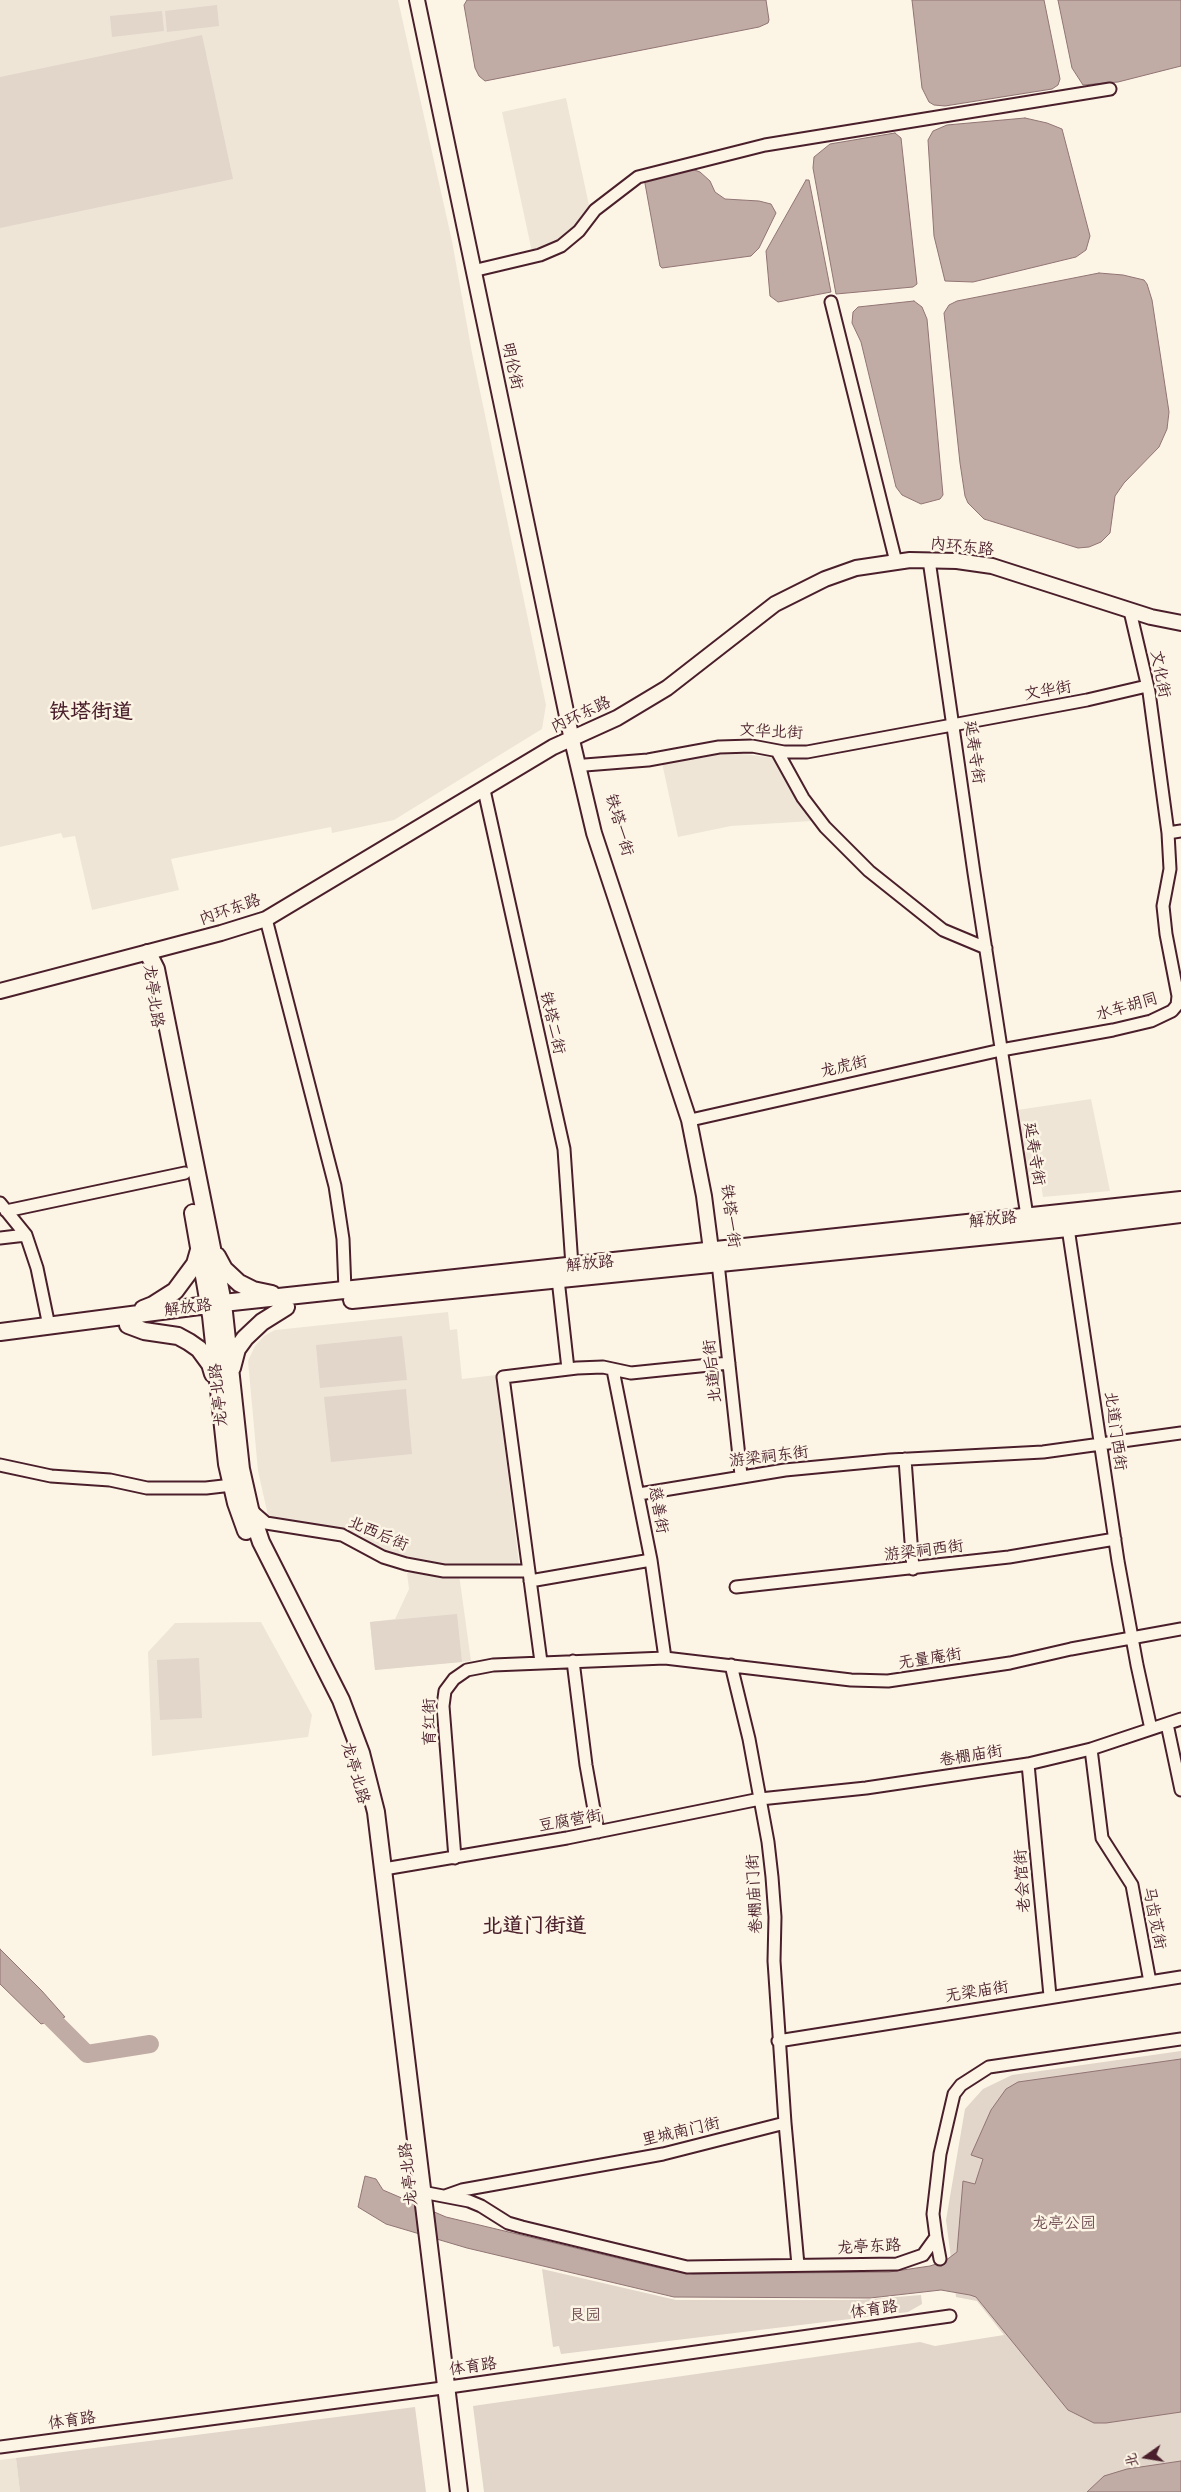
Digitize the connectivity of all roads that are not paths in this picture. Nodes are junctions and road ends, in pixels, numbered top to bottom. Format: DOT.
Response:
graph roads {
  1 [pos="417,0"];
  2 [pos="426,0"];
  3 [pos="1110,89"];
  4 [pos="481,269"];
  5 [pos="831,302"];
  6 [pos="929,560"];
  7 [pos="896,562"];
  8 [pos="1130,611"];
  9 [pos="1181,623"];
  10 [pos="1147,686"];
  11 [pos="954,723"];
  12 [pos="575,739"];
  13 [pos="777,751"];
  14 [pos="585,765"];
  15 [pos="484,790"];
  16 [pos="1181,831"];
  17 [pos="1168,833"];
  18 [pos="266,919"];
  19 [pos="986,948"];
  20 [pos="148,953"];
  21 [pos="0,991"];
  22 [pos="1001,1050"];
  23 [pos="694,1119"];
  24 [pos="185,1173"];
  25 [pos="1181,1200"];
  26 [pos="3,1207"];
  27 [pos="1181,1214"];
  28 [pos="1027,1216"];
  29 [pos="1068,1228"];
  30 [pos="26,1235"];
  31 [pos="0,1238"];
  32 [pos="205,1246"];
  33 [pos="715,1254"];
  34 [pos="572,1266"];
  35 [pos="558,1279"];
  36 [pos="345,1290"];
  37 [pos="287,1302"];
  38 [pos="217,1310"];
  39 [pos="128,1320"];
  40 [pos="50,1326"];
  41 [pos="0,1332"];
  42 [pos="0,1340"];
  43 [pos="729,1363"];
  44 [pos="568,1369"];
  45 [pos="613,1370"];
  46 [pos="224,1389"];
  47 [pos="1181,1433"];
  48 [pos="1100,1446"];
  49 [pos="905,1459"];
  50 [pos="0,1465"];
  51 [pos="741,1475"];
  52 [pos="232,1485"];
  53 [pos="639,1494"];
  54 [pos="250,1509"];
  55 [pos="1115,1539"];
  56 [pos="651,1560"];
  57 [pos="913,1569"];
  58 [pos="529,1576"];
  59 [pos="736,1587"];
  60 [pos="1181,1629"];
  61 [pos="1132,1638"];
  62 [pos="665,1658"];
  63 [pos="573,1661"];
  64 [pos="541,1662"];
  65 [pos="731,1665"];
  66 [pos="1181,1719"];
  67 [pos="1167,1724"];
  68 [pos="1151,1729"];
  69 [pos="1091,1748"];
  70 [pos="1028,1764"];
  71 [pos="1181,1790"];
  72 [pos="760,1798"];
  73 [pos="598,1832"];
  74 [pos="455,1858"];
  75 [pos="384,1869"];
  76 [pos="1181,1977"];
  77 [pos="1150,1982"];
  78 [pos="1050,1996"];
  79 [pos="1181,2039"];
  80 [pos="778,2041"];
  81 [pos="785,2123"];
  82 [pos="445,2196"];
  83 [pos="419,2197"];
  84 [pos="936,2237"];
  85 [pos="940,2259"];
  86 [pos="798,2265"];
  87 [pos="950,2316"];
  88 [pos="440,2388"];
  89 [pos="0,2448"];
  90 [pos="448,2492"];
  91 [pos="459,2492"];
  1 -- 12 [label="street, 明伦街"];
  2 -- 4 [label="street, 明伦街"];
  3 -- 4 [label="street"];
  4 -- 12 [label="street, 明伦街"];
  5 -- 7 [label="street"];
  6 -- 7 [label="street, 内环东路"];
  6 -- 8 [label="street, 内环东路"];
  6 -- 11 [label="street, 延寿寺街"];
  7 -- 12 [label="street, 内环东路"];
  8 -- 9 [label="street, 内环东路"];
  8 -- 10 [label="street, 文化街"];
  10 -- 11 [label="street, 文华街"];
  10 -- 17 [label="street, 文化街"];
  11 -- 13 [label="street, 文华北街"];
  11 -- 19 [label="street, 延寿寺街"];
  12 -- 14 [label="street, 铁塔一街"];
  12 -- 15 [label="street, 内环东路"];
  12 -- 33 [label="street, 铁塔一街"];
  13 -- 14 [label="street, 文华北街"];
  13 -- 19 [label="street"];
  14 -- 23 [label="street, 铁塔一街"];
  15 -- 18 [label="street, 内环东路"];
  15 -- 34 [label="street, 铁塔二街"];
  16 -- 17 [label="street"];
  17 -- 22 [label="street, 水车胡同"];
  18 -- 20 [label="street, 内环东路"];
  18 -- 36 [label="street"];
  19 -- 22 [label="street, 延寿寺街"];
  20 -- 21 [label="street, 内环东路"];
  20 -- 24 [label="main road, 龙亭北路"];
  20 -- 32 [label="main road, 龙亭北路"];
  22 -- 23 [label="street, 龙虎街"];
  22 -- 28 [label="street, 延寿寺街"];
  23 -- 33 [label="street, 铁塔一街"];
  24 -- 26 [label="street"];
  24 -- 32 [label="main road, 龙亭北路"];
  25 -- 28 [label="main road, 解放路"];
  26 -- 30 [label="street"];
  27 -- 29 [label="main road, 解放路"];
  28 -- 33 [label="main road, 解放路"];
  29 -- 33 [label="main road, 解放路"];
  29 -- 48 [label="street, 北道门西街"];
  30 -- 31 [label="street"];
  30 -- 40 [label="street"];
  32 -- 37 [label="main road"];
  32 -- 38 [label="main road, 龙亭北路"];
  32 -- 39 [label="main road"];
  33 -- 34 [label="main road, 解放路"];
  33 -- 35 [label="main road, 解放路"];
  33 -- 43 [label="street, 北道后街"];
  34 -- 36 [label="main road, 解放路"];
  35 -- 37 [label="main road, 解放路"];
  35 -- 44 [label="street"];
  36 -- 37 [label="main road, 解放路"];
  37 -- 38 [label="main road, 解放路"];
  37 -- 46 [label="main road"];
  38 -- 39 [label="main road, 解放路"];
  38 -- 46 [label="main road, 龙亭北路"];
  39 -- 40 [label="main road, 解放路"];
  39 -- 42 [label="main road, 解放路"];
  39 -- 46 [label="main road"];
  40 -- 41 [label="main road, 解放路"];
  43 -- 45 [label="street"];
  43 -- 51 [label="street, 北道后街"];
  44 -- 45 [label="street"];
  44 -- 58 [label="street"];
  45 -- 53 [label="street, 慈善街"];
  46 -- 52 [label="main road, 龙亭北路"];
  46 -- 54 [label="main road, 龙亭北路"];
  47 -- 48 [label="street, 游梁祠东街"];
  48 -- 49 [label="street, 游梁祠东街"];
  48 -- 55 [label="street, 北道门西街"];
  49 -- 51 [label="street, 游梁祠东街"];
  49 -- 57 [label="street"];
  50 -- 52 [label="street"];
  51 -- 53 [label="street, 游梁祠东街"];
  52 -- 83 [label="main road, 龙亭北路"];
  53 -- 56 [label="street, 慈善街"];
  54 -- 58 [label="street, 北西后街"];
  54 -- 75 [label="main road, 龙亭北路"];
  55 -- 57 [label="street, 游梁祠西街"];
  55 -- 61 [label="street, 北道门西街"];
  56 -- 58 [label="street"];
  56 -- 62 [label="street, 慈善街"];
  57 -- 59 [label="street, 游梁祠西街"];
  58 -- 64 [label="street"];
  60 -- 61 [label="street, 无量庵街"];
  61 -- 65 [label="street, 无量庵街"];
  61 -- 68 [label="street, 北道门西街"];
  62 -- 63 [label="street, 育红街"];
  62 -- 65 [label="street, 育红街"];
  63 -- 64 [label="street, 育红街"];
  63 -- 73 [label="street"];
  64 -- 74 [label="street, 育红街"];
  65 -- 72 [label="street, 卷棚庙门街"];
  66 -- 67 [label="street, 卷棚庙街"];
  67 -- 68 [label="street, 卷棚庙街"];
  67 -- 71 [label="street"];
  68 -- 69 [label="street, 卷棚庙街"];
  69 -- 70 [label="street, 卷棚庙街"];
  69 -- 77 [label="street, 马齿苋街"];
  70 -- 72 [label="street, 卷棚庙街"];
  70 -- 78 [label="street, 老会馆街"];
  72 -- 73 [label="street, 豆腐营街"];
  72 -- 80 [label="street, 卷棚庙门街"];
  73 -- 74 [label="street, 豆腐营街"];
  74 -- 75 [label="street, 豆腐营街"];
  75 -- 83 [label="main road, 龙亭北路"];
  76 -- 77 [label="street, 无梁庙街"];
  77 -- 78 [label="street, 无梁庙街"];
  78 -- 80 [label="street, 无梁庙街"];
  79 -- 84 [label="street"];
  80 -- 81 [label="street, 卷棚庙门街"];
  81 -- 82 [label="street, 里城南门街"];
  81 -- 86 [label="street"];
  82 -- 83 [label="street, 龙亭东路"];
  82 -- 86 [label="street, 龙亭东路"];
  83 -- 88 [label="main road, 龙亭北路"];
  84 -- 85 [label="street"];
  84 -- 86 [label="street, 龙亭东路"];
  87 -- 88 [label="street, 体育路"];
  88 -- 89 [label="street, 体育路"];
  88 -- 90 [label="main road, 龙亭北路"];
  88 -- 91 [label="main road, 龙亭北路"];
}
